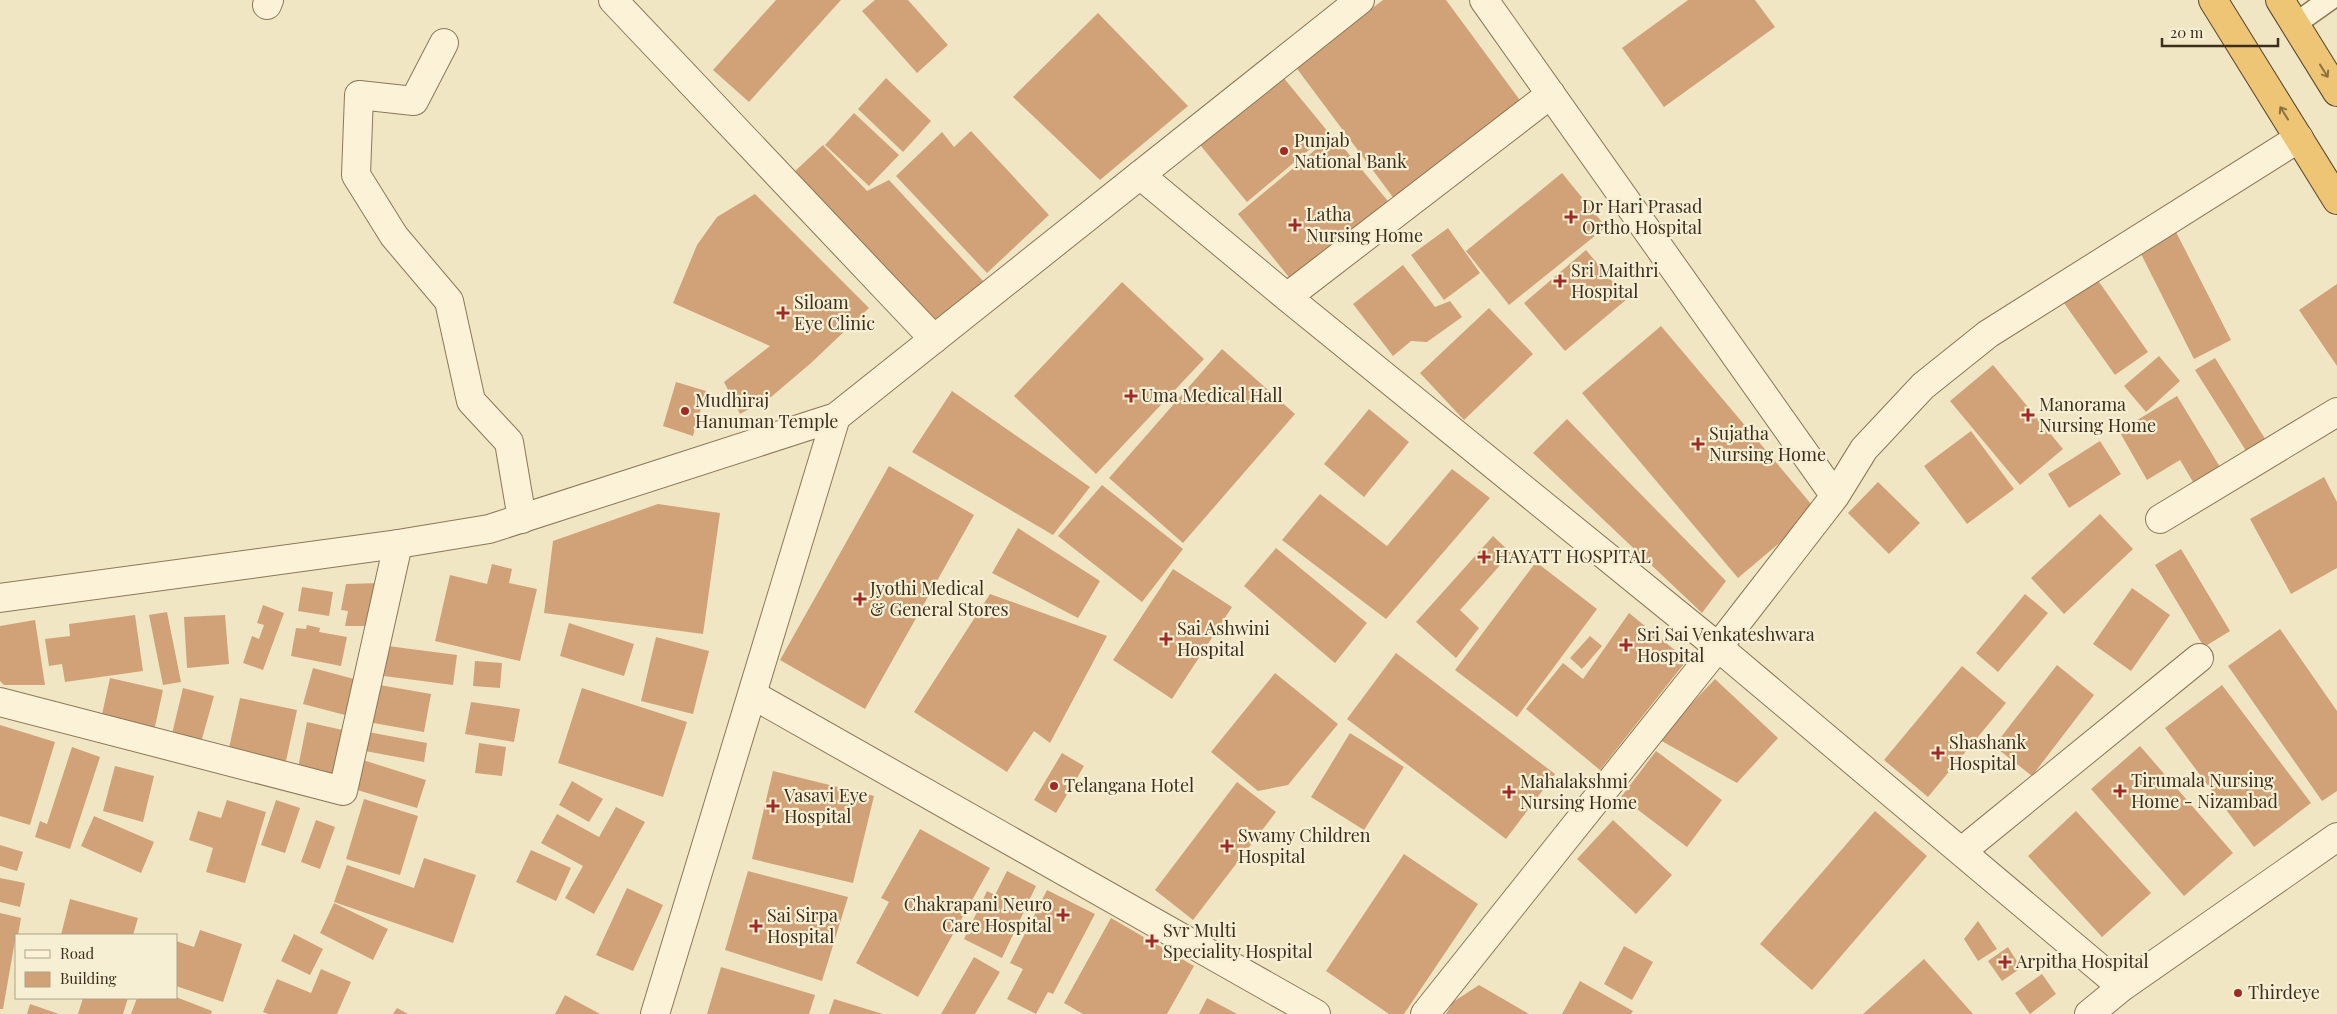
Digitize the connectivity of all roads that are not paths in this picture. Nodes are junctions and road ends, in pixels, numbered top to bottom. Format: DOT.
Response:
graph roads {
  1 [pos="613,0"];
  2 [pos="1360,0"];
  3 [pos="1484,0"];
  4 [pos="2213,0"];
  5 [pos="2280,0"];
  6 [pos="2329,0"];
  7 [pos="2295,24"];
  8 [pos="444,43"];
  9 [pos="2337,92"];
  10 [pos="1551,94"];
  11 [pos="2299,138"];
  12 [pos="1140,175"];
  13 [pos="2337,200"];
  14 [pos="1287,297"];
  15 [pos="934,339"];
  16 [pos="2337,412"];
  17 [pos="836,417"];
  18 [pos="1835,496"];
  19 [pos="522,519"];
  20 [pos="2160,519"];
  21 [pos="398,544"];
  22 [pos="0,598"];
  23 [pos="1718,647"];
  24 [pos="2199,658"];
  25 [pos="752,695"];
  26 [pos="0,702"];
  27 [pos="2337,837"];
  28 [pos="1962,851"];
  29 [pos="2122,987"];
  30 [pos="655,1014"];
  31 [pos="1316,1014"];
  32 [pos="1426,1014"];
  33 [pos="2089,1014"];
  1 -- 15 [label="street"];
  2 -- 12 [label="street"];
  3 -- 10 [label="street"];
  11 -- 4 [label="highway, one-way"];
  5 -- 7 [label="highway"];
  6 -- 7 [label="lane"];
  7 -- 9 [label="highway, one-way"];
  8 -- 19 [label="street"];
  10 -- 14 [label="street"];
  10 -- 18 [label="street"];
  11 -- 13 [label="highway"];
  11 -- 18 [label="street"];
  12 -- 14 [label="street"];
  12 -- 15 [label="street"];
  14 -- 23 [label="street"];
  15 -- 17 [label="street"];
  16 -- 20 [label="street"];
  17 -- 19 [label="street"];
  17 -- 25 [label="street"];
  18 -- 23 [label="street"];
  19 -- 21 [label="street"];
  21 -- 22 [label="street"];
  21 -- 26 [label="street"];
  23 -- 28 [label="street"];
  23 -- 32 [label="street"];
  24 -- 28 [label="street"];
  25 -- 30 [label="street"];
  25 -- 31 [label="street"];
  27 -- 29 [label="street"];
  28 -- 29 [label="street"];
  29 -- 33 [label="street"];
}
